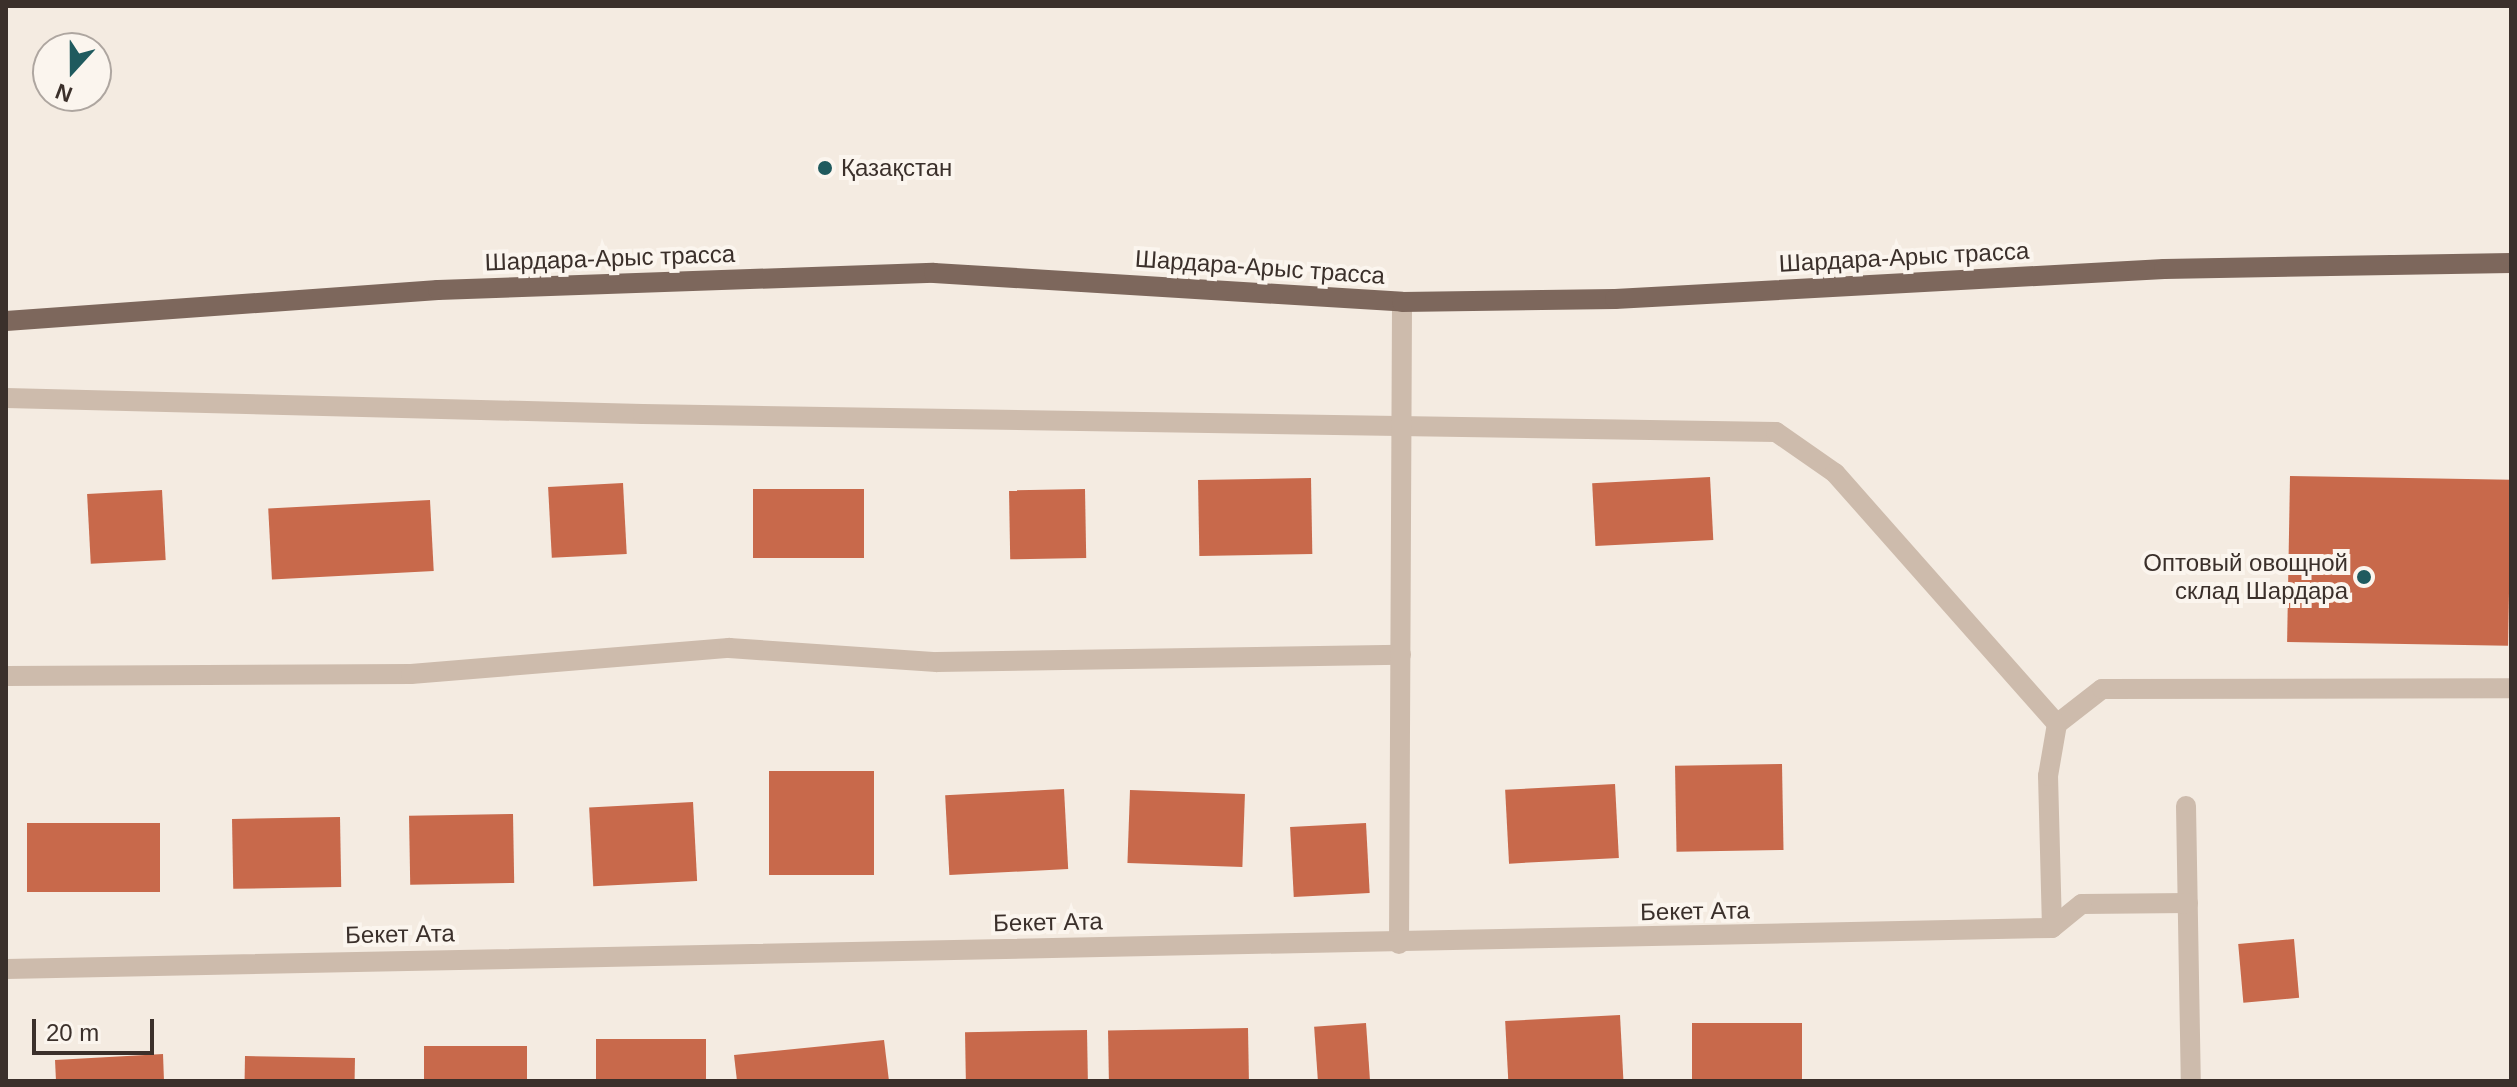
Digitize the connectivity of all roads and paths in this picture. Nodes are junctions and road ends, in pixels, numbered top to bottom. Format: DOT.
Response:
graph roads {
  1 [pos="2511,263"];
  2 [pos="1402,302"];
  3 [pos="6,321"];
  4 [pos="6,398"];
  5 [pos="1404,425"];
  6 [pos="1401,655"];
  7 [pos="6,676"];
  8 [pos="2511,688"];
  9 [pos="2057,724"];
  10 [pos="2186,806"];
  11 [pos="2188,903"];
  12 [pos="2052,928"];
  13 [pos="1399,944"];
  14 [pos="6,969"];
  15 [pos="2191,1081"];
  1 -- 2 [label="main road, Шардара-Арыс трасса"];
  2 -- 3 [label="main road, Шардара-Арыс трасса"];
  2 -- 5 [label="street"];
  4 -- 5 [label="street"];
  5 -- 6 [label="street"];
  5 -- 9 [label="street"];
  6 -- 7 [label="street"];
  6 -- 13 [label="street"];
  8 -- 9 [label="street"];
  9 -- 12 [label="street"];
  10 -- 11 [label="street"];
  11 -- 12 [label="street"];
  11 -- 15 [label="street"];
  12 -- 13 [label="street, Бекет Ата"];
  13 -- 14 [label="street, Бекет Ата"];
}
